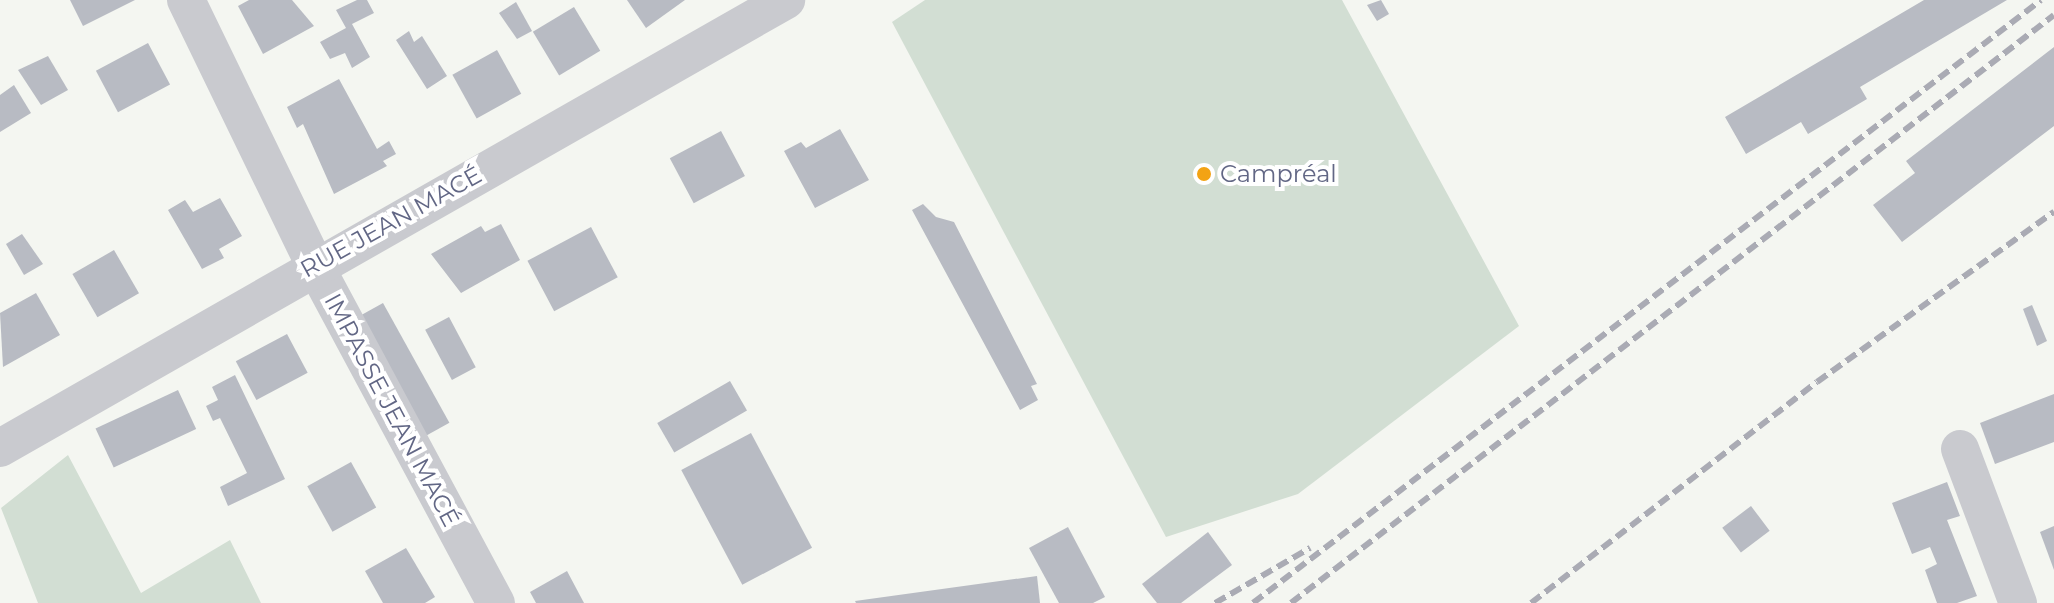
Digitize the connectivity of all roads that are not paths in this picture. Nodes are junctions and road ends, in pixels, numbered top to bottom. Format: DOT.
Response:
graph roads {
  1 [pos="186,0"];
  2 [pos="786,0"];
  3 [pos="314,264"];
  4 [pos="0,448"];
  5 [pos="1960,449"];
  6 [pos="496,603"];
  7 [pos="2018,603"];
  1 -- 3 [label="street, IMPASSE JEAN MACÉ"];
  2 -- 3 [label="street, RUE JEAN MACÉ"];
  3 -- 4 [label="street, RUE JEAN MACÉ"];
  3 -- 6 [label="street, IMPASSE JEAN MACÉ"];
  5 -- 7 [label="street"];
}
